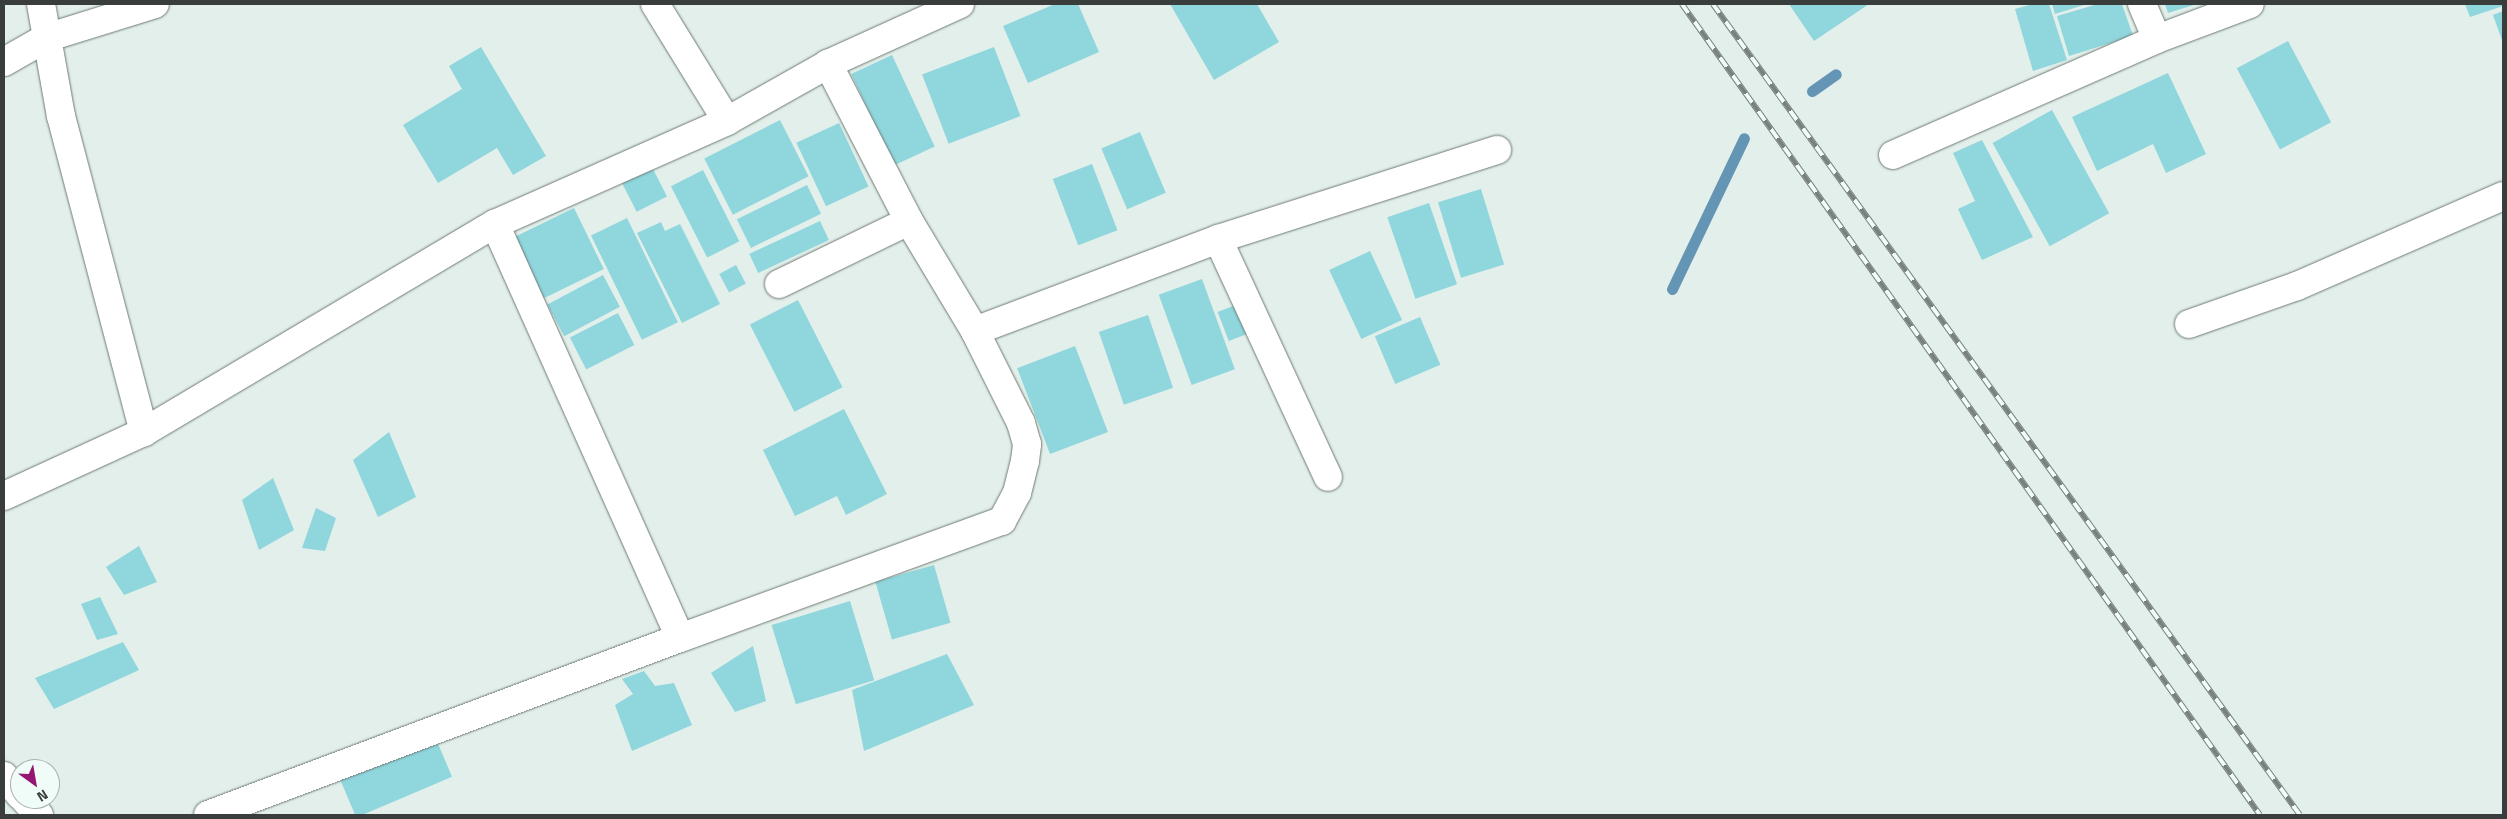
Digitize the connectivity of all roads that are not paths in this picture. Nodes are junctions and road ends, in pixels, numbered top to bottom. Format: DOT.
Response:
graph roads {
  1 [pos="41,4"];
  2 [pos="155,4"];
  3 [pos="655,4"];
  4 [pos="960,4"];
  5 [pos="2142,4"];
  6 [pos="2250,4"];
  7 [pos="46,38"];
  8 [pos="2157,40"];
  9 [pos="4,62"];
  10 [pos="828,64"];
  11 [pos="727,121"];
  12 [pos="1497,150"];
  13 [pos="1893,155"];
  14 [pos="2503,196"];
  15 [pos="909,221"];
  16 [pos="495,224"];
  17 [pos="1218,239"];
  18 [pos="779,284"];
  19 [pos="2189,324"];
  20 [pos="975,331"];
  21 [pos="144,432"];
  22 [pos="1328,477"];
  23 [pos="4,496"];
  24 [pos="680,638"];
  25 [pos="208,815"];
  1 -- 7 [label="street"];
  2 -- 7 [label="street"];
  3 -- 11 [label="street"];
  4 -- 10 [label="street"];
  5 -- 8 [label="street"];
  6 -- 8 [label="street"];
  7 -- 9 [label="street"];
  7 -- 21 [label="street"];
  8 -- 13 [label="street"];
  10 -- 11 [label="street"];
  10 -- 15 [label="street"];
  11 -- 16 [label="street"];
  12 -- 17 [label="street"];
  14 -- 19 [label="street"];
  15 -- 18 [label="street"];
  15 -- 20 [label="street"];
  16 -- 21 [label="street"];
  16 -- 24 [label="street"];
  17 -- 20 [label="street"];
  17 -- 22 [label="street"];
  20 -- 24 [label="street"];
  21 -- 23 [label="street"];
  24 -- 25 [label="street"];
}
